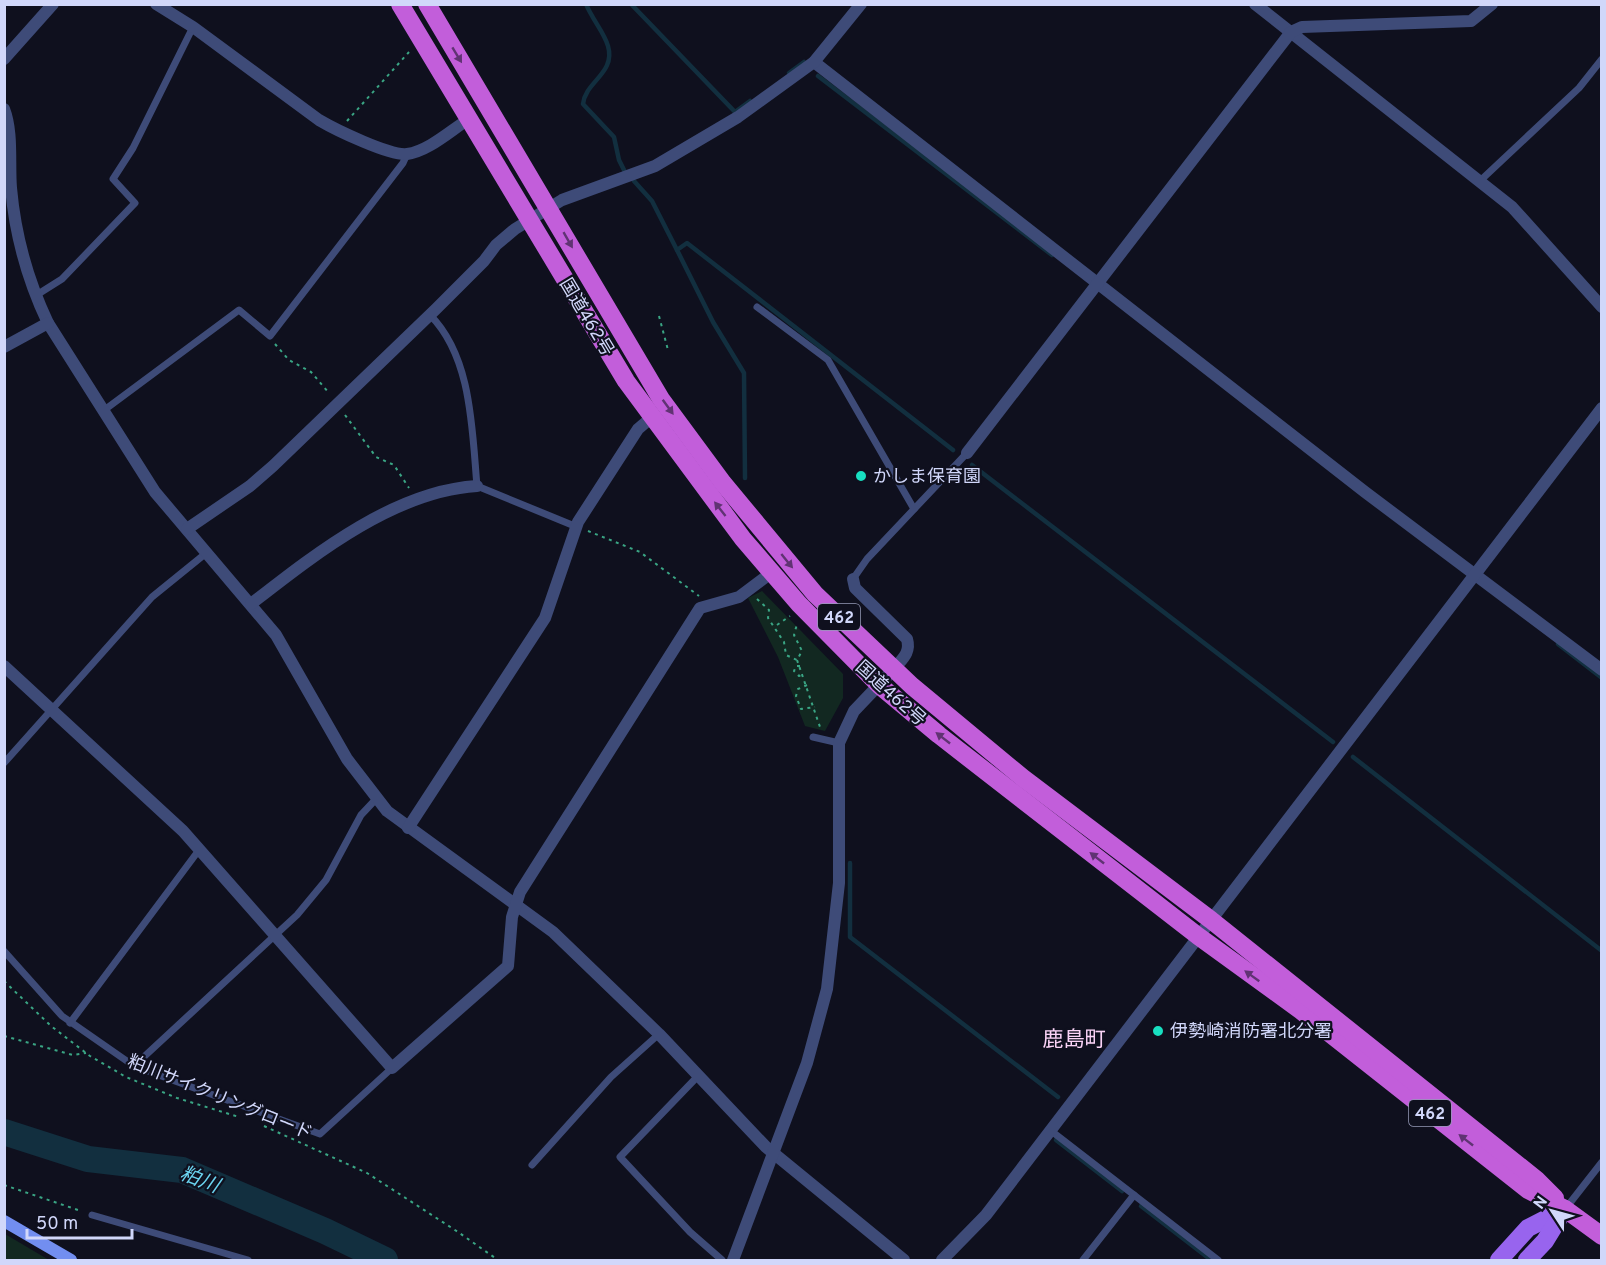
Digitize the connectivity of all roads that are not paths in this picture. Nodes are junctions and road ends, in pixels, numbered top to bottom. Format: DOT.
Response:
graph roads {
  1 [pos="53,4"];
  2 [pos="156,4"];
  3 [pos="400,4"];
  4 [pos="427,4"];
  5 [pos="861,4"];
  6 [pos="1255,4"];
  7 [pos="1492,4"];
  8 [pos="192,27"];
  9 [pos="1292,32"];
  10 [pos="4,58"];
  11 [pos="1602,59"];
  12 [pos="814,62"];
  13 [pos="4,109"];
  14 [pos="469,119"];
  15 [pos="407,154"];
  16 [pos="1480,180"];
  17 [pos="549,207"];
  18 [pos="529,219"];
  19 [pos="1097,283"];
  20 [pos="35,296"];
  21 [pos="1602,307"];
  22 [pos="757,308"];
  23 [pos="430,315"];
  24 [pos="48,323"];
  25 [pos="4,347"];
  26 [pos="1602,408"];
  27 [pos="103,411"];
  28 [pos="652,417"];
  29 [pos="967,453"];
  30 [pos="477,486"];
  31 [pos="914,509"];
  32 [pos="577,528"];
  33 [pos="187,529"];
  34 [pos="205,554"];
  35 [pos="771,573"];
  36 [pos="1476,574"];
  37 [pos="854,579"];
  38 [pos="251,604"];
  39 [pos="4,666"];
  40 [pos="894,669"];
  41 [pos="1602,670"];
  42 [pos="879,685"];
  43 [pos="51,710"];
  44 [pos="813,737"];
  45 [pos="839,743"];
  46 [pos="4,763"];
  47 [pos="377,798"];
  48 [pos="408,828"];
  49 [pos="200,850"];
  50 [pos="515,904"];
  51 [pos="1211,920"];
  52 [pos="274,935"];
  53 [pos="1198,936"];
  54 [pos="4,951"];
  55 [pos="70,1023"];
  56 [pos="659,1034"];
  57 [pos="134,1066"];
  58 [pos="392,1068"];
  59 [pos="698,1076"];
  60 [pos="1050,1130"];
  61 [pos="774,1155"];
  62 [pos="1602,1162"];
  63 [pos="532,1165"];
  64 [pos="1134,1195"];
  65 [pos="1565,1209"];
  66 [pos="92,1215"];
  67 [pos="4,1221"];
  68 [pos="1602,1236"];
  69 [pos="71,1260"];
  70 [pos="248,1260"];
  71 [pos="722,1260"];
  72 [pos="734,1260"];
  73 [pos="904,1260"];
  74 [pos="942,1260"];
  75 [pos="1083,1260"];
  76 [pos="1218,1260"];
  77 [pos="1498,1260"];
  78 [pos="1527,1260"];
  1 -- 10 [label="street"];
  2 -- 8 [label="street"];
  3 -- 14 [label="highway, 国道462号 / 462"];
  4 -- 17 [label="highway, 国道462号 / 462, one-way"];
  5 -- 12 [label="street"];
  6 -- 9 [label="street"];
  7 -- 9 [label="street"];
  8 -- 15 [label="street"];
  8 -- 20 [label="lane"];
  9 -- 16 [label="street"];
  9 -- 19 [label="street"];
  11 -- 16 [label="lane"];
  12 -- 17 [label="street"];
  12 -- 19 [label="street"];
  13 -- 20 [label="street"];
  14 -- 15 [label="street"];
  14 -- 18 [label="highway, 国道462号 / 462"];
  15 -- 27 [label="lane"];
  16 -- 21 [label="street"];
  17 -- 18 [label="street"];
  17 -- 40 [label="highway, 国道462号 / 462, one-way"];
  18 -- 23 [label="street"];
  18 -- 28 [label="highway, 国道462号 / 462"];
  19 -- 29 [label="street"];
  19 -- 36 [label="street"];
  20 -- 24 [label="street"];
  22 -- 31 [label="lane"];
  23 -- 30 [label="lane"];
  23 -- 33 [label="street"];
  24 -- 25 [label="street"];
  24 -- 27 [label="street"];
  26 -- 36 [label="street"];
  27 -- 33 [label="street"];
  28 -- 32 [label="street"];
  35 -- 28 [label="highway, 国道462号 / 462, one-way"];
  29 -- 31 [label="lane"];
  30 -- 32 [label="lane"];
  30 -- 38 [label="street"];
  31 -- 37 [label="lane"];
  32 -- 48 [label="street"];
  33 -- 34 [label="street"];
  34 -- 38 [label="street"];
  34 -- 43 [label="lane"];
  35 -- 42 [label="highway, 国道462号 / 462"];
  35 -- 50 [label="street"];
  36 -- 41 [label="street"];
  36 -- 51 [label="street"];
  37 -- 40 [label="street"];
  38 -- 47 [label="street"];
  39 -- 43 [label="street"];
  40 -- 42 [label="street"];
  40 -- 51 [label="highway, 国道462号 / 462"];
  42 -- 45 [label="street"];
  53 -- 42 [label="highway, 国道462号 / 462, one-way"];
  43 -- 46 [label="lane"];
  43 -- 49 [label="street"];
  44 -- 45 [label="lane"];
  45 -- 61 [label="street"];
  47 -- 48 [label="street"];
  47 -- 52 [label="lane"];
  48 -- 50 [label="street"];
  49 -- 52 [label="street"];
  49 -- 55 [label="lane"];
  50 -- 56 [label="street"];
  50 -- 58 [label="street"];
  51 -- 53 [label="street"];
  51 -- 65 [label="highway, 国道462号 / 462"];
  52 -- 57 [label="lane"];
  52 -- 58 [label="street"];
  53 -- 60 [label="street"];
  65 -- 53 [label="highway, 国道462号 / 462, one-way"];
  54 -- 55 [label="lane"];
  55 -- 57 [label="lane"];
  56 -- 59 [label="street"];
  56 -- 63 [label="lane"];
  57 -- 58 [label="lane"];
  59 -- 61 [label="street"];
  59 -- 71 [label="lane"];
  60 -- 64 [label="lane"];
  60 -- 74 [label="street"];
  61 -- 72 [label="street"];
  61 -- 73 [label="street"];
  62 -- 65 [label="lane"];
  64 -- 75 [label="lane"];
  64 -- 76 [label="lane"];
  65 -- 68 [label="highway, 国道462号 / 462"];
  65 -- 77 [label="main road"];
  65 -- 78 [label="main road"];
  66 -- 70 [label="lane"];
  67 -- 69 [label="main road"];
}
